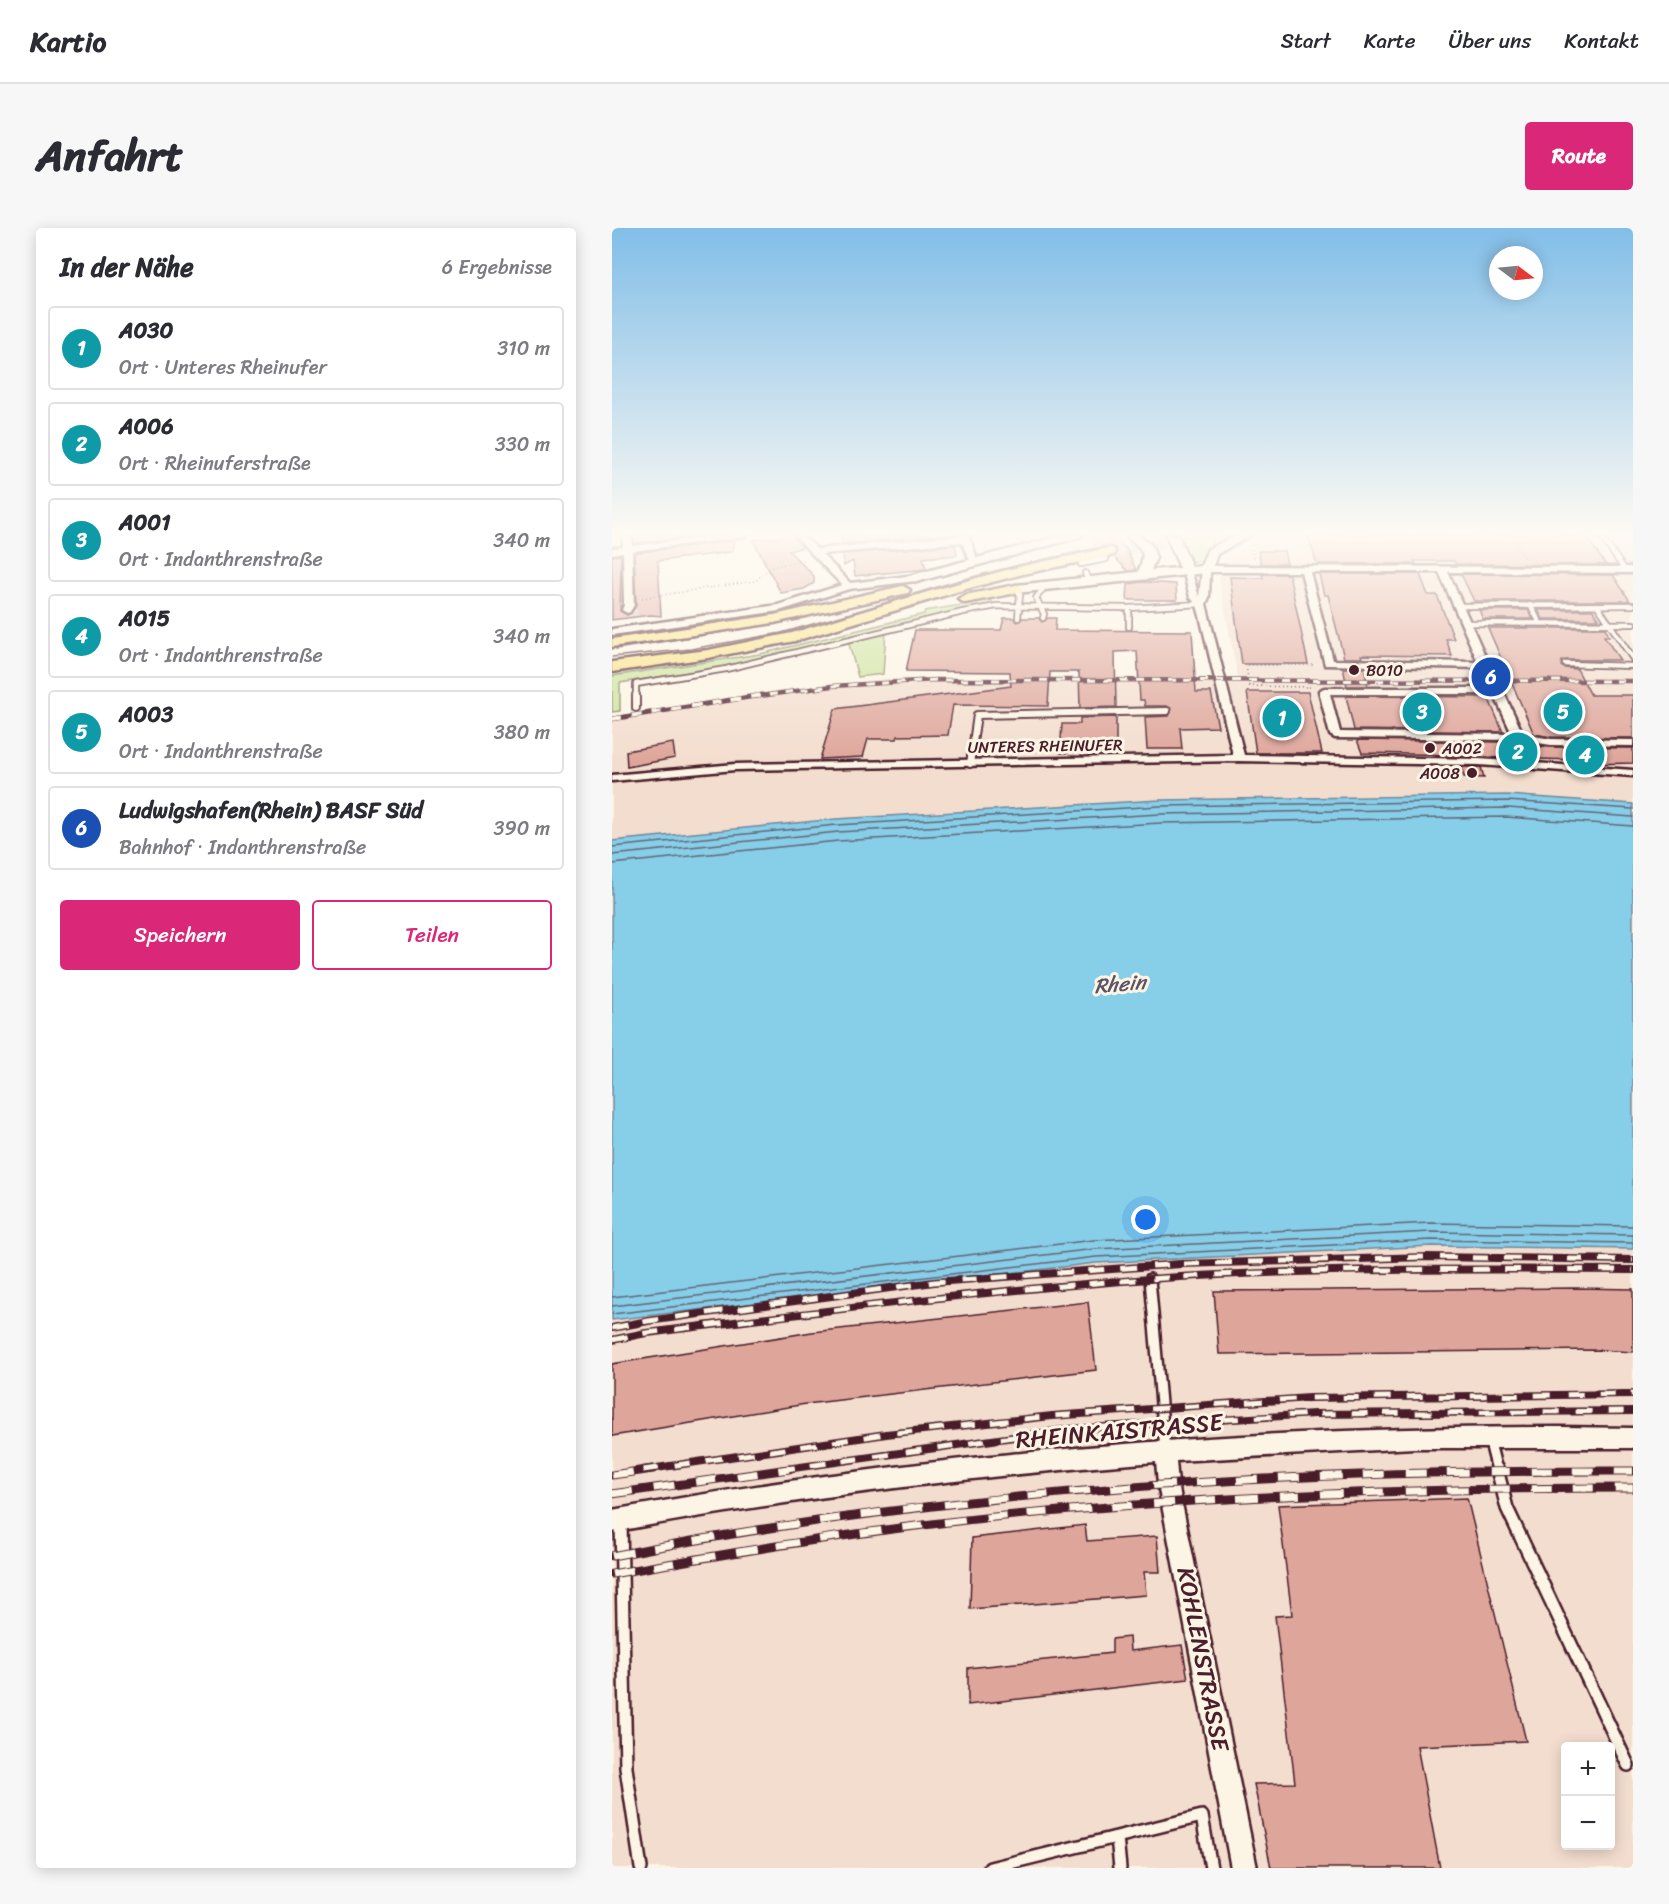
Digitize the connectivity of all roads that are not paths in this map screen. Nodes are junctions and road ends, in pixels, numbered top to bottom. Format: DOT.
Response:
graph roads {
  1 [pos="674,612"];
  2 [pos="805,612"];
  3 [pos="885,612"];
  4 [pos="908,612"];
  5 [pos="967,612"];
  6 [pos="1019,612"];
  7 [pos="1036,612"];
  8 [pos="1040,612"];
  9 [pos="1129,612"];
  10 [pos="1203,612"];
  11 [pos="1316,612"];
  12 [pos="1460,612"];
  13 [pos="1534,612"];
  14 [pos="1602,612"];
  15 [pos="630,613"];
  16 [pos="1034,616"];
  17 [pos="1018,618"];
  18 [pos="1043,618"];
  19 [pos="858,620"];
  20 [pos="1465,623"];
  21 [pos="1540,623"];
  22 [pos="1609,623"];
  23 [pos="1633,624"];
  24 [pos="1129,627"];
  25 [pos="612,632"];
  26 [pos="612,643"];
  27 [pos="1626,649"];
  28 [pos="1633,649"];
  29 [pos="1633,659"];
  30 [pos="1565,664"];
  31 [pos="1633,666"];
  32 [pos="612,667"];
  33 [pos="636,708"];
  34 [pos="1167,711"];
  35 [pos="1519,737"];
  36 [pos="1633,743"];
  37 [pos="1239,758"];
  38 [pos="970,764"];
  39 [pos="1633,773"];
  40 [pos="612,778"];
  41 [pos="1150,1279"];
  42 [pos="1489,1437"];
  43 [pos="1633,1438"];
  44 [pos="1165,1450"];
  45 [pos="617,1520"];
  46 [pos="1628,1765"];
  47 [pos="1117,1837"];
  48 [pos="641,1868"];
  49 [pos="990,1868"];
  50 [pos="1120,1868"];
  51 [pos="1211,1868"];
  52 [pos="1244,1868"];
  1 -- 15 [label="street"];
  2 -- 26 [label="main road"];
  3 -- 19 [label="main road"];
  4 -- 19 [label="main road"];
  5 -- 33 [label="lane"];
  6 -- 17 [label="lane"];
  7 -- 16 [label="lane"];
  8 -- 18 [label="lane"];
  9 -- 24 [label="lane"];
  10 -- 37 [label="street"];
  11 -- 20 [label="street"];
  12 -- 20 [label="street"];
  13 -- 21 [label="lane"];
  14 -- 22 [label="lane"];
  15 -- 25 [label="street"];
  19 -- 32 [label="main road"];
  20 -- 21 [label="lane"];
  21 -- 22 [label="lane"];
  22 -- 23 [label="lane"];
  22 -- 27 [label="lane"];
  27 -- 28 [label="lane"];
  27 -- 29 [label="lane"];
  30 -- 31 [label="lane"];
  34 -- 38 [label="lane"];
  35 -- 35 [label="street"];
  35 -- 36 [label="street"];
  37 -- 38 [label="street, UNTERES RHEINUFER"];
  37 -- 39 [label="street, UNTERES RHEINUFER"];
  38 -- 40 [label="street, UNTERES RHEINUFER"];
  41 -- 44 [label="lane"];
  42 -- 43 [label="street, RHEINKAISTRASSE"];
  42 -- 44 [label="street, RHEINKAISTRASSE"];
  42 -- 46 [label="lane"];
  44 -- 45 [label="street, RHEINKAISTRASSE"];
  44 -- 52 [label="street, KOHLENSTRASSE"];
  45 -- 48 [label="lane"];
  47 -- 49 [label="lane"];
  47 -- 50 [label="lane"];
  47 -- 51 [label="lane"];
}
